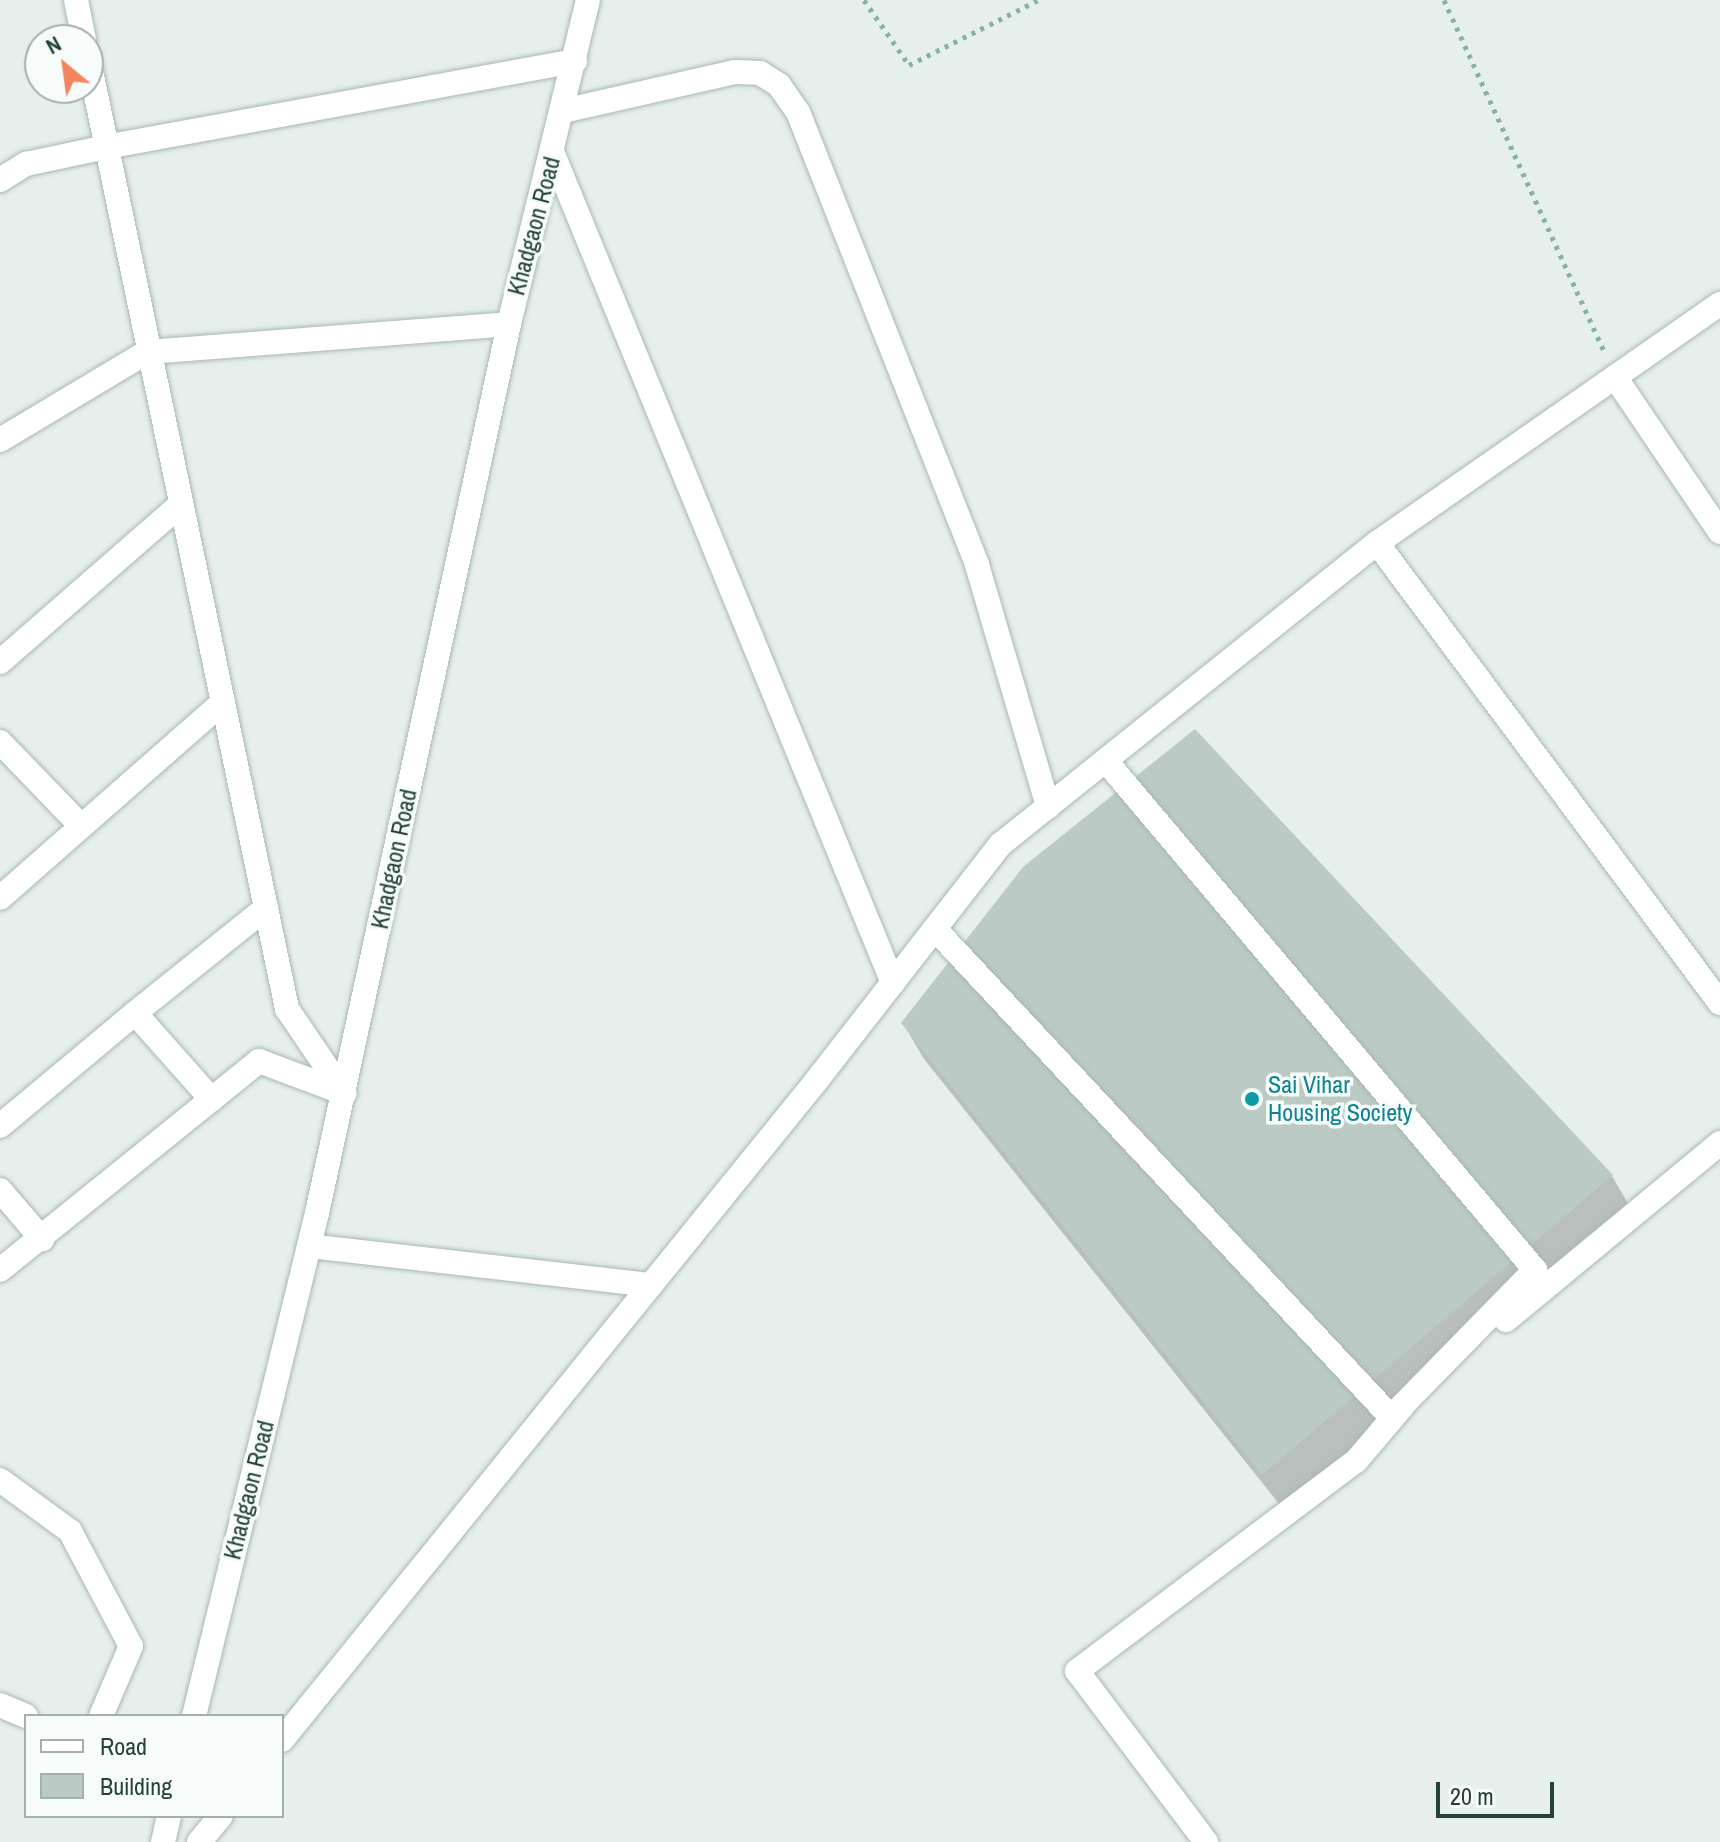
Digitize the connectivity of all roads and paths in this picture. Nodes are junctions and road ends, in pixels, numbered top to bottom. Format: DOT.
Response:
graph roads {
  1 [pos="76,0"];
  2 [pos="588,0"];
  3 [pos="864,0"];
  4 [pos="1038,0"];
  5 [pos="1444,0"];
  6 [pos="81,24"];
  7 [pos="575,61"];
  8 [pos="97,104"];
  9 [pos="563,111"];
  10 [pos="106,147"];
  11 [pos="553,154"];
  12 [pos="0,180"];
  13 [pos="1720,304"];
  14 [pos="509,324"];
  15 [pos="147,352"];
  16 [pos="1615,377"];
  17 [pos="0,440"];
  18 [pos="181,504"];
  19 [pos="1720,532"];
  20 [pos="1377,543"];
  21 [pos="0,662"];
  22 [pos="223,702"];
  23 [pos="0,742"];
  24 [pos="1106,761"];
  25 [pos="1048,807"];
  26 [pos="81,826"];
  27 [pos="0,898"];
  28 [pos="266,908"];
  29 [pos="935,929"];
  30 [pos="893,983"];
  31 [pos="1720,1003"];
  32 [pos="135,1013"];
  33 [pos="344,1093"];
  34 [pos="212,1100"];
  35 [pos="0,1126"];
  36 [pos="1720,1143"];
  37 [pos="0,1190"];
  38 [pos="42,1239"];
  39 [pos="309,1246"];
  40 [pos="0,1270"];
  41 [pos="651,1285"];
  42 [pos="1391,1417"];
  43 [pos="0,1480"];
  44 [pos="0,1705"];
  45 [pos="102,1714"];
  46 [pos="194,1714"];
  47 [pos="24,1715"];
  48 [pos="284,1738"];
  49 [pos="169,1818"];
  50 [pos="219,1818"];
  51 [pos="163,1842"];
  52 [pos="199,1842"];
  53 [pos="1206,1842"];
  1 -- 6 [label="street"];
  2 -- 7 [label="street, Khadgaon Road"];
  3 -- 4 [label="path"];
  5 -- 16 [label="path"];
  7 -- 9 [label="street, Khadgaon Road"];
  7 -- 10 [label="street"];
  8 -- 10 [label="street"];
  9 -- 11 [label="street, Khadgaon Road"];
  9 -- 25 [label="street"];
  10 -- 12 [label="street"];
  10 -- 15 [label="street"];
  11 -- 14 [label="street, Khadgaon Road"];
  11 -- 30 [label="street"];
  13 -- 16 [label="street"];
  14 -- 15 [label="street"];
  14 -- 33 [label="street, Khadgaon Road"];
  15 -- 17 [label="street"];
  15 -- 18 [label="street"];
  16 -- 19 [label="street"];
  16 -- 20 [label="street"];
  18 -- 21 [label="street"];
  18 -- 22 [label="street"];
  20 -- 24 [label="street"];
  20 -- 31 [label="street"];
  22 -- 26 [label="street"];
  22 -- 28 [label="street"];
  23 -- 26 [label="street"];
  24 -- 25 [label="street"];
  24 -- 42 [label="street"];
  25 -- 29 [label="street"];
  26 -- 27 [label="street"];
  28 -- 32 [label="street"];
  28 -- 33 [label="street"];
  29 -- 30 [label="street"];
  29 -- 42 [label="street"];
  30 -- 41 [label="street"];
  32 -- 34 [label="street"];
  32 -- 35 [label="street"];
  33 -- 34 [label="street"];
  33 -- 39 [label="street, Khadgaon Road"];
  34 -- 38 [label="street"];
  36 -- 42 [label="street"];
  37 -- 38 [label="street"];
  38 -- 40 [label="street"];
  39 -- 41 [label="street"];
  39 -- 46 [label="street, Khadgaon Road"];
  41 -- 48 [label="street"];
  42 -- 53 [label="street"];
  43 -- 45 [label="street"];
  44 -- 47 [label="street"];
  49 -- 51 [label="street"];
  50 -- 52 [label="street"];
}
